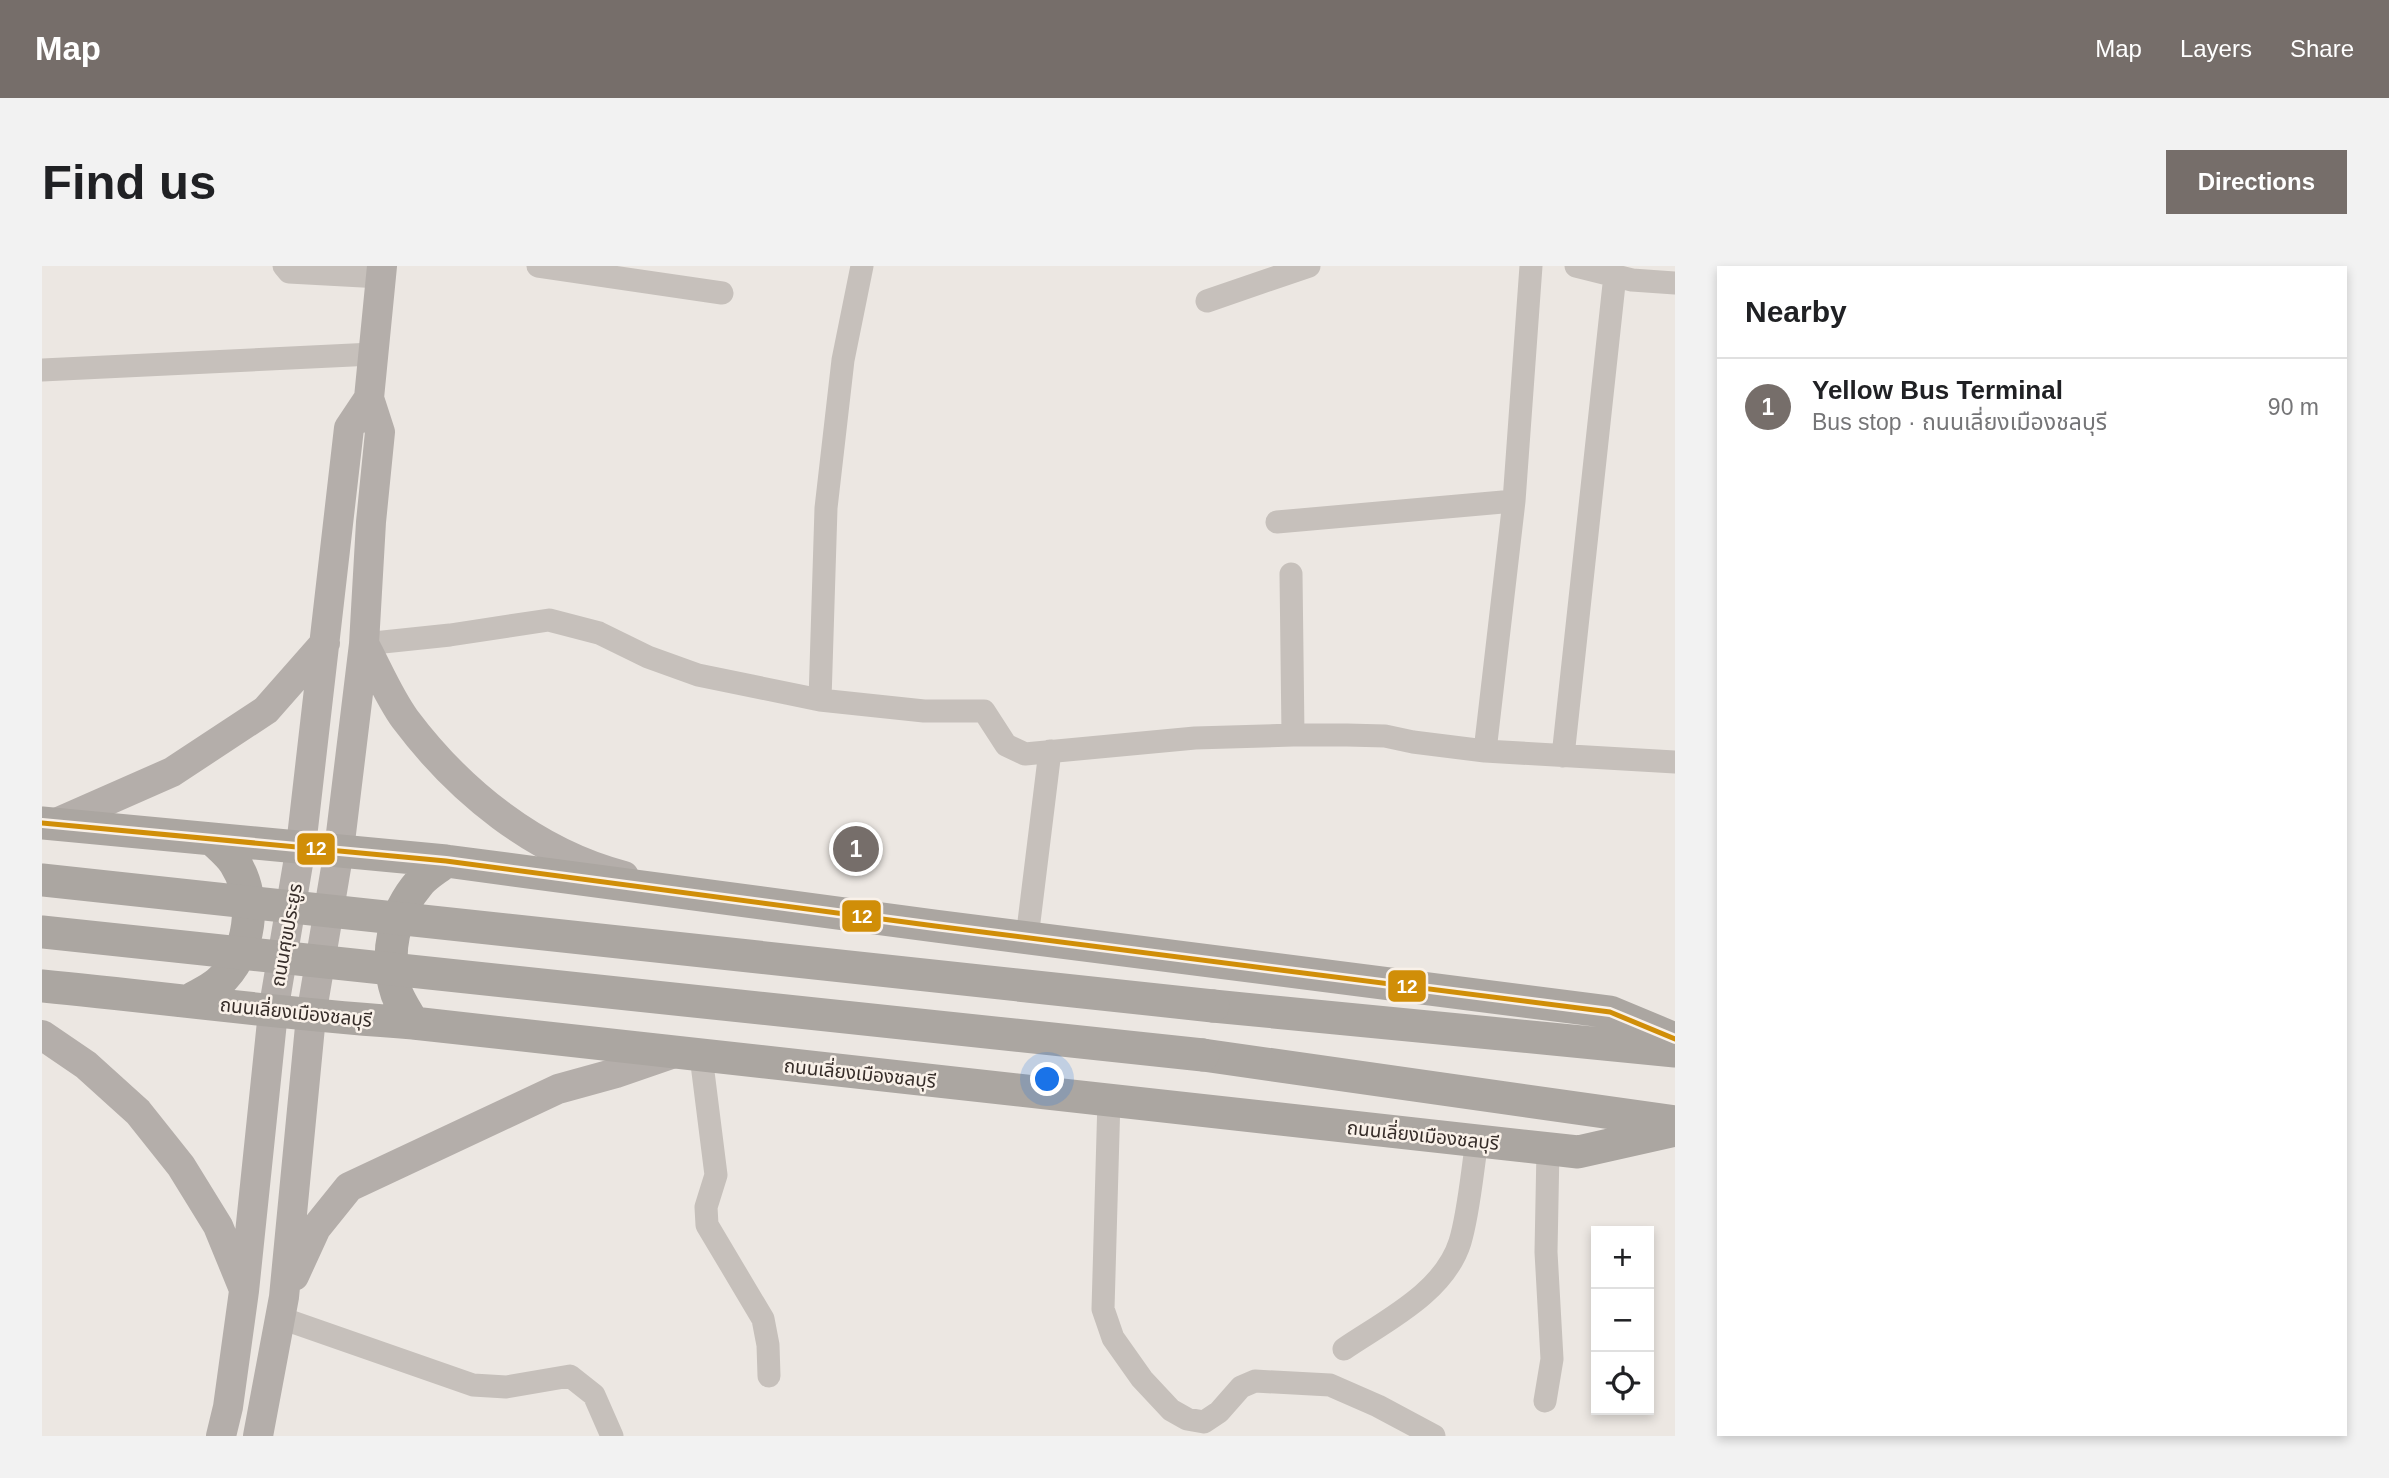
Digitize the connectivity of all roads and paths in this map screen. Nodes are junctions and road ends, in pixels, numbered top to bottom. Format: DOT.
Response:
graph roads {
  1 [pos="284,266"];
  2 [pos="538,266"];
  3 [pos="862,266"];
  4 [pos="1309,266"];
  5 [pos="1531,266"];
  6 [pos="1576,266"];
  7 [pos="382,272"];
  8 [pos="1615,275"];
  9 [pos="1675,283"];
  10 [pos="722,293"];
  11 [pos="1207,301"];
  12 [pos="373,354"];
  13 [pos="42,370"];
  14 [pos="369,398"];
  15 [pos="1514,501"];
  16 [pos="1278,523"];
  17 [pos="1291,574"];
  18 [pos="326,643"];
  19 [pos="364,644"];
  20 [pos="820,700"];
  21 [pos="1293,735"];
  22 [pos="1050,751"];
  23 [pos="1485,751"];
  24 [pos="1563,756"];
  25 [pos="1675,762"];
  26 [pos="48,823"];
  27 [pos="212,839"];
  28 [pos="301,846"];
  29 [pos="339,850"];
  30 [pos="446,861"];
  31 [pos="42,880"];
  32 [pos="681,891"];
  33 [pos="42,932"];
  34 [pos="1027,938"];
  35 [pos="42,986"];
  36 [pos="190,1000"];
  37 [pos="273,1012"];
  38 [pos="311,1016"];
  39 [pos="413,1023"];
  40 [pos="42,1034"];
  41 [pos="1675,1039"];
  42 [pos="1675,1051"];
  43 [pos="688,1055"];
  44 [pos="1109,1099"];
  45 [pos="1675,1122"];
  46 [pos="1675,1130"];
  47 [pos="1477,1141"];
  48 [pos="1548,1149"];
  49 [pos="244,1291"];
  50 [pos="282,1308"];
  51 [pos="1344,1349"];
  52 [pos="769,1376"];
  53 [pos="1545,1401"];
  54 [pos="221,1436"];
  55 [pos="258,1436"];
  56 [pos="612,1436"];
  57 [pos="1434,1436"];
  1 -- 7 [label="street"];
  2 -- 10 [label="street"];
  3 -- 20 [label="street"];
  4 -- 11 [label="street"];
  5 -- 15 [label="street"];
  6 -- 8 [label="street"];
  7 -- 12 [label="main road, ถนนศุขประยูร"];
  8 -- 9 [label="street"];
  8 -- 24 [label="street"];
  12 -- 13 [label="street"];
  12 -- 14 [label="main road, ถนนศุขประยูร"];
  14 -- 18 [label="main road, ถนนศุขประยูร"];
  14 -- 19 [label="main road, ถนนศุขประยูร"];
  15 -- 16 [label="street"];
  15 -- 23 [label="street"];
  17 -- 21 [label="street"];
  18 -- 26 [label="main road"];
  18 -- 28 [label="main road, ถนนศุขประยูร"];
  19 -- 20 [label="street"];
  19 -- 29 [label="main road, ถนนศุขประยูร"];
  19 -- 32 [label="main road"];
  20 -- 22 [label="street"];
  21 -- 22 [label="street"];
  21 -- 23 [label="street"];
  22 -- 34 [label="street"];
  23 -- 24 [label="street"];
  24 -- 25 [label="street"];
  26 -- 27 [label="highway"];
  27 -- 28 [label="highway"];
  27 -- 36 [label="highway"];
  28 -- 29 [label="highway"];
  28 -- 37 [label="main road, ถนนศุขประยูร"];
  29 -- 30 [label="highway"];
  29 -- 38 [label="main road, ถนนศุขประยูร"];
  30 -- 32 [label="highway"];
  30 -- 39 [label="highway"];
  31 -- 42 [label="highway, bridge"];
  32 -- 34 [label="highway"];
  33 -- 45 [label="highway, bridge"];
  34 -- 41 [label="highway"];
  35 -- 36 [label="highway, ถนนเลี่ยงเมืองชลบุรี"];
  36 -- 37 [label="highway, ถนนเลี่ยงเมืองชลบุรี"];
  37 -- 38 [label="highway, ถนนเลี่ยงเมืองชลบุรี"];
  37 -- 49 [label="main road, ถนนศุขประยูร"];
  38 -- 39 [label="highway, ถนนเลี่ยงเมืองชลบุรี"];
  38 -- 50 [label="main road, ถนนศุขประยูร"];
  39 -- 43 [label="highway, ถนนเลี่ยงเมืองชลบุรี"];
  40 -- 49 [label="main road"];
  43 -- 44 [label="highway, ถนนเลี่ยงเมืองชลบุรี"];
  43 -- 50 [label="main road"];
  43 -- 52 [label="street"];
  44 -- 47 [label="highway, ถนนเลี่ยงเมืองชลบุรี"];
  44 -- 57 [label="street"];
  46 -- 48 [label="highway, ถนนเลี่ยงเมืองชลบุรี"];
  47 -- 48 [label="highway, ถนนเลี่ยงเมืองชลบุรี"];
  47 -- 51 [label="street"];
  48 -- 53 [label="street"];
  49 -- 54 [label="main road, ถนนศุขประยูร"];
  50 -- 55 [label="main road, ถนนศุขประยูร"];
  50 -- 56 [label="street"];
}
